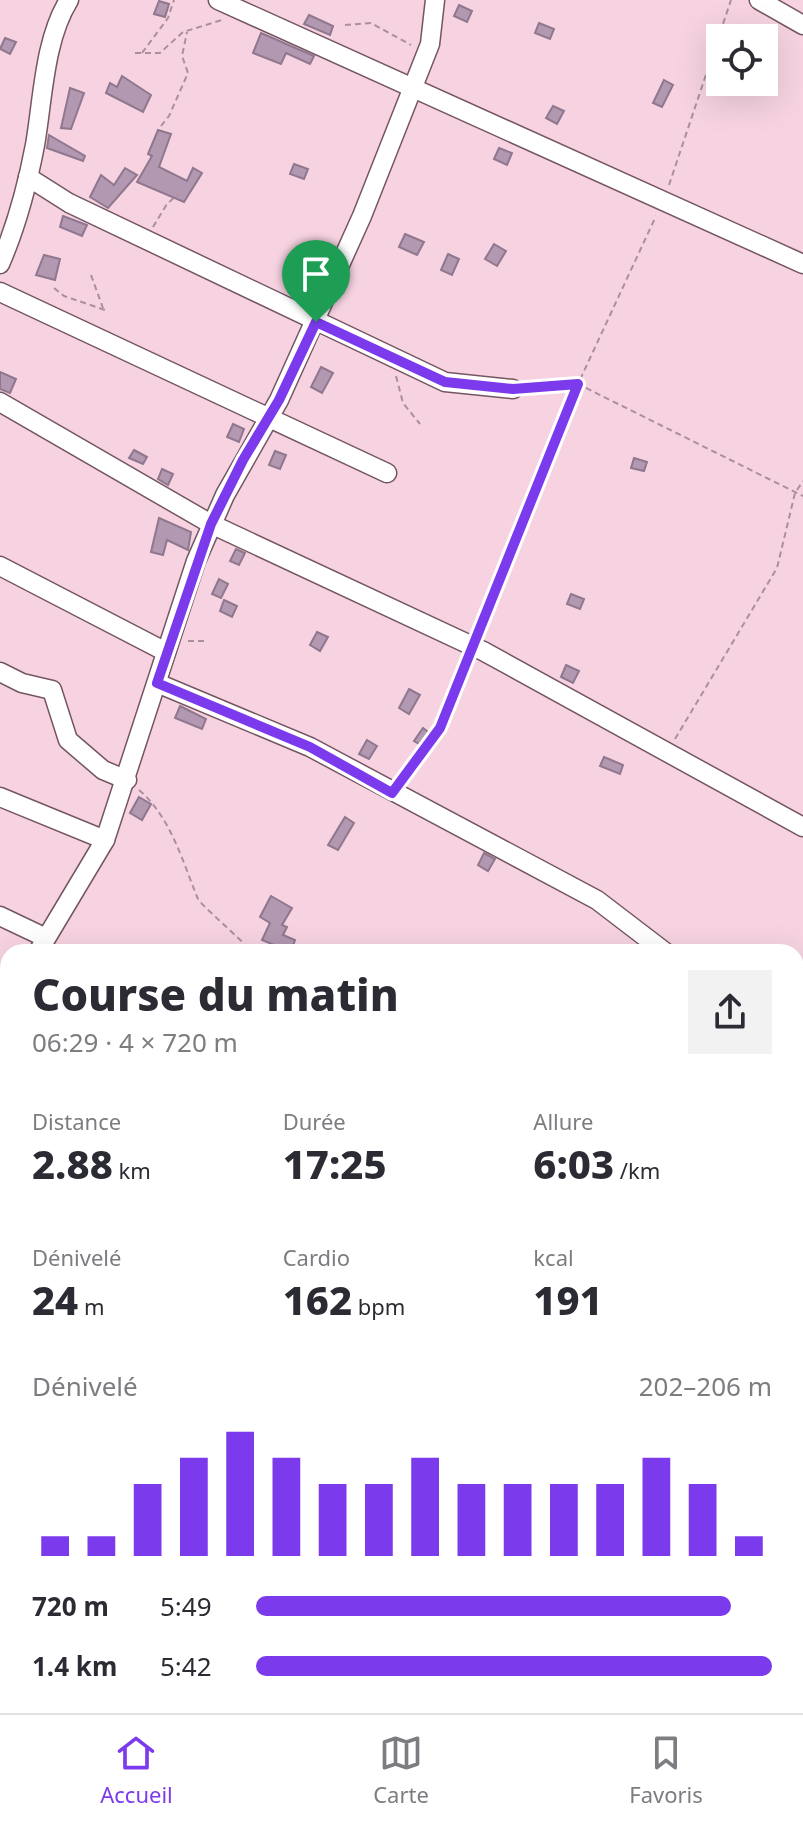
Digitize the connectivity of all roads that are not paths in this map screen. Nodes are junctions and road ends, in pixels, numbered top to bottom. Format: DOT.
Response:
graph roads {
  1 [pos="69,0"];
  2 [pos="218,0"];
  3 [pos="435,0"];
  4 [pos="759,0"];
  5 [pos="803,25"];
  6 [pos="412,88"];
  7 [pos="28,177"];
  8 [pos="0,264"];
  9 [pos="803,264"];
  10 [pos="0,292"];
  11 [pos="316,322"];
  12 [pos="513,389"];
  13 [pos="0,402"];
  14 [pos="269,418"];
  15 [pos="387,473"];
  16 [pos="211,524"];
  17 [pos="0,566"];
  18 [pos="168,646"];
  19 [pos="0,672"];
  20 [pos="157,683"];
  21 [pos="127,780"];
  22 [pos="0,797"];
  23 [pos="803,827"];
  24 [pos="105,840"];
  25 [pos="0,916"];
  26 [pos="40,944"];
  27 [pos="42,944"];
  28 [pos="655,944"];
  1 -- 7 [label="street"];
  2 -- 6 [label="street"];
  3 -- 6 [label="street"];
  4 -- 5 [label="street"];
  6 -- 9 [label="street"];
  6 -- 11 [label="street"];
  7 -- 8 [label="street"];
  7 -- 11 [label="street"];
  10 -- 14 [label="street"];
  11 -- 12 [label="street"];
  11 -- 14 [label="street"];
  13 -- 16 [label="street"];
  14 -- 15 [label="street"];
  14 -- 16 [label="street"];
  16 -- 18 [label="street"];
  16 -- 23 [label="street"];
  17 -- 18 [label="street"];
  18 -- 20 [label="street"];
  19 -- 21 [label="street"];
  20 -- 21 [label="street"];
  20 -- 28 [label="street"];
  21 -- 24 [label="street"];
  22 -- 24 [label="street"];
  24 -- 27 [label="street"];
  25 -- 26 [label="street"];
}
